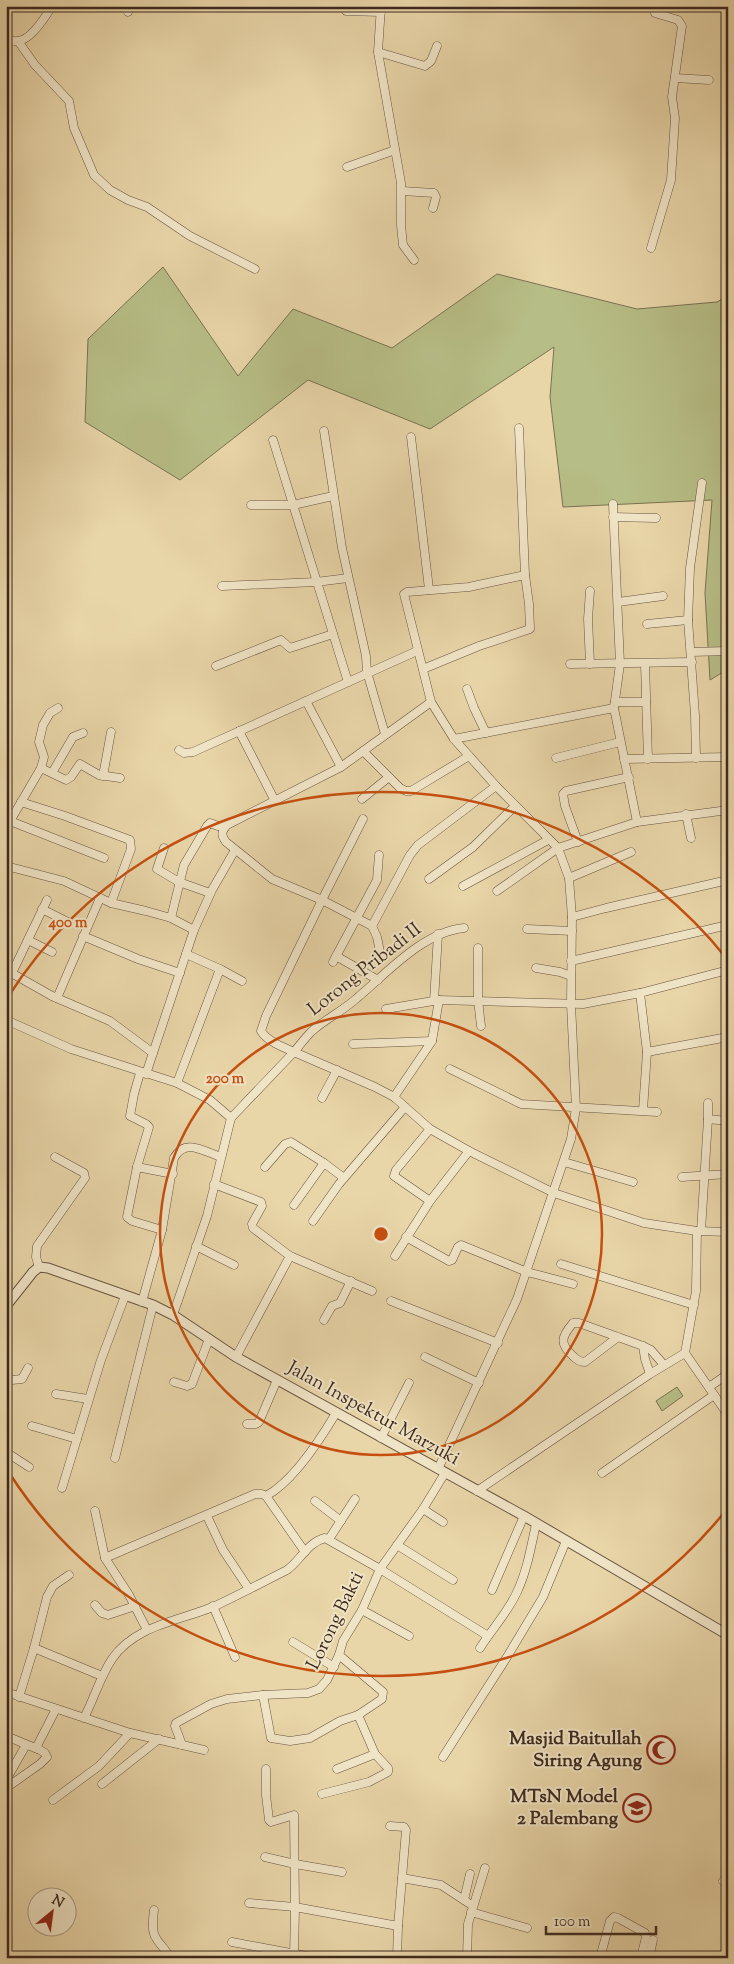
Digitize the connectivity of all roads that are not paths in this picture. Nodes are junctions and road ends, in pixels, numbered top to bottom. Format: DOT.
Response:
graph roads {
  1 [pos="52,6"];
  2 [pos="344,6"];
  3 [pos="653,6"];
  4 [pos="381,9"];
  5 [pos="6,40"];
  6 [pos="18,41"];
  7 [pos="437,46"];
  8 [pos="378,52"];
  9 [pos="675,78"];
  10 [pos="709,80"];
  11 [pos="395,150"];
  12 [pos="347,167"];
  13 [pos="402,190"];
  14 [pos="433,208"];
  15 [pos="651,248"];
  16 [pos="414,260"];
  17 [pos="255,268"];
  18 [pos="519,428"];
  19 [pos="324,431"];
  20 [pos="410,437"];
  21 [pos="273,440"];
  22 [pos="702,483"];
  23 [pos="333,496"];
  24 [pos="613,504"];
  25 [pos="251,505"];
  26 [pos="293,505"];
  27 [pos="614,517"];
  28 [pos="656,518"];
  29 [pos="525,575"];
  30 [pos="348,578"];
  31 [pos="316,582"];
  32 [pos="222,586"];
  33 [pos="429,589"];
  34 [pos="590,591"];
  35 [pos="663,596"];
  36 [pos="618,602"];
  37 [pos="688,620"];
  38 [pos="647,624"];
  39 [pos="333,634"];
  40 [pos="728,650"];
  41 [pos="417,651"];
  42 [pos="691,652"];
  43 [pos="692,662"];
  44 [pos="570,664"];
  45 [pos="590,664"];
  46 [pos="620,664"];
  47 [pos="644,664"];
  48 [pos="216,666"];
  49 [pos="423,669"];
  50 [pos="367,672"];
  51 [pos="348,682"];
  52 [pos="468,689"];
  53 [pos="306,701"];
  54 [pos="431,702"];
  55 [pos="646,702"];
  56 [pos="615,705"];
  57 [pos="58,708"];
  58 [pos="238,731"];
  59 [pos="83,732"];
  60 [pos="111,732"];
  61 [pos="486,733"];
  62 [pos="386,734"];
  63 [pos="454,739"];
  64 [pos="620,742"];
  65 [pos="179,750"];
  66 [pos="363,751"];
  67 [pos="469,756"];
  68 [pos="728,757"];
  69 [pos="556,758"];
  70 [pos="696,758"];
  71 [pos="624,759"];
  72 [pos="648,759"];
  73 [pos="341,766"];
  74 [pos="41,768"];
  75 [pos="52,773"];
  76 [pos="103,776"];
  77 [pos="389,777"];
  78 [pos="629,777"];
  79 [pos="120,778"];
  80 [pos="496,786"];
  81 [pos="362,799"];
  82 [pos="275,801"];
  83 [pos="21,802"];
  84 [pos="515,806"];
  85 [pos="728,810"];
  86 [pos="686,814"];
  87 [pos="363,819"];
  88 [pos="637,822"];
  89 [pos="8,824"];
  90 [pos="227,825"];
  91 [pos="691,838"];
  92 [pos="548,840"];
  93 [pos="578,842"];
  94 [pos="164,848"];
  95 [pos="558,848"];
  96 [pos="235,850"];
  97 [pos="631,852"];
  98 [pos="379,855"];
  99 [pos="104,858"];
  100 [pos="6,866"];
  101 [pos="569,878"];
  102 [pos="429,879"];
  103 [pos="728,880"];
  104 [pos="179,882"];
  105 [pos="463,886"];
  106 [pos="497,891"];
  107 [pos="210,893"];
  108 [pos="100,898"];
  109 [pos="47,900"];
  110 [pos="322,900"];
  111 [pos="110,903"];
  112 [pos="42,909"];
  113 [pos="572,917"];
  114 [pos="171,918"];
  115 [pos="358,918"];
  116 [pos="68,922"];
  117 [pos="728,925"];
  118 [pos="372,926"];
  119 [pos="464,928"];
  120 [pos="527,929"];
  121 [pos="194,930"];
  122 [pos="572,931"];
  123 [pos="438,934"];
  124 [pos="83,936"];
  125 [pos="28,940"];
  126 [pos="478,948"];
  127 [pos="52,952"];
  128 [pos="186,954"];
  129 [pos="381,956"];
  130 [pos="572,961"];
  131 [pos="536,968"];
  132 [pos="220,969"];
  133 [pos="728,970"];
  134 [pos="9,972"];
  135 [pos="180,973"];
  136 [pos="571,976"];
  137 [pos="378,980"];
  138 [pos="242,981"];
  139 [pos="640,993"];
  140 [pos="57,998"];
  141 [pos="478,1000"];
  142 [pos="437,1001"];
  143 [pos="571,1004"];
  144 [pos="386,1009"];
  145 [pos="6,1020"];
  146 [pos="481,1026"];
  147 [pos="728,1037"];
  148 [pos="432,1041"];
  149 [pos="353,1044"];
  150 [pos="294,1052"];
  151 [pos="647,1052"];
  152 [pos="153,1053"];
  153 [pos="450,1069"];
  154 [pos="337,1070"];
  155 [pos="143,1074"];
  156 [pos="177,1084"];
  157 [pos="394,1097"];
  158 [pos="322,1098"];
  159 [pos="708,1102"];
  160 [pos="405,1107"];
  161 [pos="576,1108"];
  162 [pos="643,1110"];
  163 [pos="657,1112"];
  164 [pos="231,1118"];
  165 [pos="708,1119"];
  166 [pos="728,1121"];
  167 [pos="430,1129"];
  168 [pos="469,1152"];
  169 [pos="55,1157"];
  170 [pos="221,1157"];
  171 [pos="564,1162"];
  172 [pos="324,1163"];
  173 [pos="137,1167"];
  174 [pos="264,1167"];
  175 [pos="172,1174"];
  176 [pos="728,1174"];
  177 [pos="704,1176"];
  178 [pos="682,1177"];
  179 [pos="344,1178"];
  180 [pos="633,1182"];
  181 [pos="214,1184"];
  182 [pos="554,1193"];
  183 [pos="430,1202"];
  184 [pos="294,1205"];
  185 [pos="313,1221"];
  186 [pos="162,1230"];
  187 [pos="699,1231"];
  188 [pos="728,1232"];
  189 [pos="406,1237"];
  190 [pos="196,1246"];
  191 [pos="290,1256"];
  192 [pos="394,1256"];
  193 [pos="561,1264"];
  194 [pos="234,1265"];
  195 [pos="40,1267"];
  196 [pos="527,1272"];
  197 [pos="351,1281"];
  198 [pos="573,1284"];
  199 [pos="372,1292"];
  200 [pos="125,1296"];
  201 [pos="391,1301"];
  202 [pos="142,1302"];
  203 [pos="694,1305"];
  204 [pos="6,1306"];
  205 [pos="153,1306"];
  206 [pos="173,1315"];
  207 [pos="324,1320"];
  208 [pos="618,1337"];
  209 [pos="209,1339"];
  210 [pos="498,1343"];
  211 [pos="643,1346"];
  212 [pos="685,1353"];
  213 [pos="425,1356"];
  214 [pos="236,1357"];
  215 [pos="664,1365"];
  216 [pos="28,1368"];
  217 [pos="650,1374"];
  218 [pos="728,1374"];
  219 [pos="6,1376"];
  220 [pos="277,1380"];
  221 [pos="174,1382"];
  222 [pos="409,1383"];
  223 [pos="479,1383"];
  224 [pos="709,1387"];
  225 [pos="56,1394"];
  226 [pos="714,1395"];
  227 [pos="88,1399"];
  228 [pos="336,1414"];
  229 [pos="728,1415"];
  230 [pos="247,1424"];
  231 [pos="32,1426"];
  232 [pos="381,1438"];
  233 [pos="77,1439"];
  234 [pos="6,1452"];
  235 [pos="115,1458"];
  236 [pos="30,1466"];
  237 [pos="441,1471"];
  238 [pos="602,1473"];
  239 [pos="62,1488"];
  240 [pos="477,1491"];
  241 [pos="266,1496"];
  242 [pos="355,1499"];
  243 [pos="315,1501"];
  244 [pos="423,1510"];
  245 [pos="95,1511"];
  246 [pos="207,1516"];
  247 [pos="524,1516"];
  248 [pos="341,1522"];
  249 [pos="443,1522"];
  250 [pos="536,1524"];
  251 [pos="328,1539"];
  252 [pos="566,1541"];
  253 [pos="397,1545"];
  254 [pos="305,1552"];
  255 [pos="105,1558"];
  256 [pos="380,1569"];
  257 [pos="69,1575"];
  258 [pos="453,1580"];
  259 [pos="249,1589"];
  260 [pos="492,1590"];
  261 [pos="95,1604"];
  262 [pos="134,1606"];
  263 [pos="213,1606"];
  264 [pos="362,1610"];
  265 [pos="147,1630"];
  266 [pos="728,1635"];
  267 [pos="409,1636"];
  268 [pos="488,1636"];
  269 [pos="292,1642"];
  270 [pos="34,1648"];
  271 [pos="480,1648"];
  272 [pos="339,1655"];
  273 [pos="235,1657"];
  274 [pos="334,1667"];
  275 [pos="102,1676"];
  276 [pos="6,1692"];
  277 [pos="263,1695"];
  278 [pos="19,1697"];
  279 [pos="56,1709"];
  280 [pos="358,1715"];
  281 [pos="84,1718"];
  282 [pos="130,1733"];
  283 [pos="6,1736"];
  284 [pos="159,1739"];
  285 [pos="26,1745"];
  286 [pos="182,1745"];
  287 [pos="36,1748"];
  288 [pos="204,1750"];
  289 [pos="375,1754"];
  290 [pos="443,1757"];
  291 [pos="337,1769"];
  292 [pos="266,1770"];
  293 [pos="6,1780"];
  294 [pos="102,1784"];
  295 [pos="6,1788"];
  296 [pos="322,1794"];
  297 [pos="53,1800"];
  298 [pos="390,1826"];
  299 [pos="265,1857"];
  300 [pos="295,1864"];
  301 [pos="485,1868"];
  302 [pos="342,1872"];
  303 [pos="470,1874"];
  304 [pos="402,1878"];
  305 [pos="464,1900"];
  306 [pos="249,1903"];
  307 [pos="295,1907"];
  308 [pos="472,1909"];
  309 [pos="154,1910"];
  310 [pos="398,1926"];
  311 [pos="527,1928"];
  312 [pos="653,1940"];
  313 [pos="232,1942"];
  314 [pos="294,1956"];
  315 [pos="169,1958"];
  316 [pos="317,1958"];
  317 [pos="397,1958"];
  318 [pos="467,1958"];
  319 [pos="600,1958"];
  320 [pos="641,1958"];
  321 [pos="648,1958"];
  1 -- 6 [label="street"];
  2 -- 4 [label="street"];
  3 -- 9 [label="street"];
  4 -- 8 [label="street"];
  5 -- 6 [label="street"];
  6 -- 17 [label="street"];
  7 -- 8 [label="street"];
  8 -- 11 [label="street"];
  9 -- 10 [label="street"];
  9 -- 15 [label="street"];
  11 -- 12 [label="street"];
  11 -- 13 [label="street"];
  13 -- 14 [label="street"];
  13 -- 16 [label="street"];
  18 -- 29 [label="street"];
  19 -- 23 [label="street"];
  20 -- 33 [label="street"];
  21 -- 26 [label="street"];
  22 -- 37 [label="street"];
  23 -- 26 [label="street"];
  23 -- 30 [label="street"];
  24 -- 27 [label="street"];
  25 -- 26 [label="street"];
  26 -- 31 [label="street"];
  27 -- 28 [label="street"];
  27 -- 36 [label="street"];
  29 -- 33 [label="street"];
  29 -- 49 [label="street"];
  30 -- 31 [label="street"];
  30 -- 50 [label="street"];
  31 -- 32 [label="street"];
  31 -- 39 [label="street"];
  33 -- 41 [label="street"];
  34 -- 45 [label="street"];
  35 -- 36 [label="street"];
  36 -- 46 [label="street"];
  37 -- 38 [label="street"];
  37 -- 42 [label="street"];
  39 -- 48 [label="street"];
  39 -- 51 [label="street"];
  40 -- 42 [label="street"];
  41 -- 49 [label="street"];
  41 -- 50 [label="street"];
  42 -- 43 [label="street"];
  43 -- 47 [label="street"];
  43 -- 70 [label="street"];
  44 -- 45 [label="street"];
  45 -- 46 [label="street"];
  46 -- 47 [label="street"];
  46 -- 56 [label="street"];
  47 -- 55 [label="street"];
  49 -- 54 [label="street"];
  50 -- 51 [label="street"];
  50 -- 62 [label="street"];
  51 -- 53 [label="street"];
  52 -- 61 [label="street"];
  53 -- 58 [label="street"];
  53 -- 73 [label="street"];
  54 -- 62 [label="street"];
  54 -- 63 [label="street"];
  55 -- 56 [label="street"];
  55 -- 72 [label="street"];
  56 -- 61 [label="street"];
  56 -- 64 [label="street"];
  57 -- 74 [label="street"];
  58 -- 65 [label="street"];
  58 -- 82 [label="street"];
  59 -- 75 [label="street"];
  60 -- 76 [label="street"];
  61 -- 63 [label="street"];
  62 -- 66 [label="street"];
  63 -- 67 [label="street"];
  64 -- 69 [label="street"];
  64 -- 71 [label="street"];
  66 -- 73 [label="street"];
  66 -- 77 [label="street"];
  67 -- 77 [label="street"];
  67 -- 80 [label="street"];
  68 -- 70 [label="street"];
  70 -- 72 [label="street"];
  71 -- 72 [label="street"];
  71 -- 78 [label="street"];
  73 -- 82 [label="street"];
  74 -- 75 [label="street"];
  74 -- 83 [label="street"];
  75 -- 76 [label="street"];
  76 -- 79 [label="street"];
  77 -- 81 [label="street"];
  78 -- 88 [label="street"];
  78 -- 93 [label="street"];
  80 -- 84 [label="street"];
  80 -- 118 [label="street"];
  82 -- 90 [label="street"];
  83 -- 89 [label="street"];
  83 -- 111 [label="street"];
  84 -- 92 [label="street"];
  84 -- 102 [label="street"];
  85 -- 86 [label="street"];
  86 -- 88 [label="street"];
  86 -- 91 [label="street"];
  87 -- 110 [label="street"];
  88 -- 93 [label="street"];
  89 -- 99 [label="street"];
  90 -- 96 [label="street"];
  90 -- 104 [label="street"];
  92 -- 95 [label="street"];
  92 -- 105 [label="street"];
  93 -- 95 [label="street"];
  94 -- 104 [label="street"];
  95 -- 101 [label="street, Lorong Bakti"];
  95 -- 106 [label="street"];
  96 -- 107 [label="street"];
  96 -- 110 [label="street"];
  97 -- 101 [label="street"];
  98 -- 115 [label="street"];
  100 -- 108 [label="street"];
  101 -- 113 [label="street, Lorong Bakti"];
  103 -- 113 [label="street"];
  104 -- 107 [label="street"];
  104 -- 114 [label="street"];
  107 -- 121 [label="street"];
  108 -- 111 [label="street"];
  108 -- 124 [label="street"];
  109 -- 112 [label="street"];
  110 -- 115 [label="street"];
  110 -- 150 [label="street"];
  111 -- 114 [label="street"];
  112 -- 116 [label="street"];
  112 -- 125 [label="street"];
  113 -- 122 [label="street, Lorong Bakti"];
  114 -- 121 [label="street"];
  115 -- 118 [label="street"];
  115 -- 137 [label="street"];
  117 -- 130 [label="street"];
  118 -- 129 [label="street"];
  119 -- 123 [label="street, Lorong Pribadi II"];
  120 -- 122 [label="street"];
  121 -- 128 [label="street"];
  122 -- 130 [label="street, Lorong Bakti"];
  123 -- 137 [label="street, Lorong Pribadi II"];
  123 -- 142 [label="street"];
  124 -- 135 [label="street"];
  124 -- 140 [label="street"];
  125 -- 127 [label="street"];
  125 -- 134 [label="street"];
  126 -- 141 [label="street"];
  128 -- 132 [label="street"];
  128 -- 135 [label="street"];
  130 -- 136 [label="street, Lorong Bakti"];
  131 -- 136 [label="street"];
  132 -- 138 [label="street"];
  132 -- 156 [label="street"];
  133 -- 139 [label="street"];
  134 -- 140 [label="street"];
  135 -- 152 [label="street"];
  136 -- 143 [label="street, Lorong Bakti"];
  137 -- 150 [label="street, Lorong Pribadi II"];
  139 -- 143 [label="street"];
  139 -- 151 [label="street"];
  140 -- 152 [label="street"];
  141 -- 142 [label="street"];
  141 -- 143 [label="street"];
  141 -- 146 [label="street"];
  142 -- 144 [label="street"];
  142 -- 148 [label="street"];
  143 -- 161 [label="street, Lorong Bakti"];
  145 -- 155 [label="street"];
  147 -- 151 [label="street"];
  148 -- 149 [label="street"];
  148 -- 157 [label="street"];
  150 -- 154 [label="street"];
  150 -- 164 [label="street, Lorong Pribadi II"];
  151 -- 162 [label="street"];
  152 -- 155 [label="street"];
  153 -- 161 [label="street"];
  154 -- 157 [label="street"];
  154 -- 158 [label="street"];
  155 -- 156 [label="street"];
  155 -- 173 [label="street"];
  156 -- 164 [label="street"];
  157 -- 160 [label="street"];
  159 -- 165 [label="street"];
  160 -- 167 [label="street"];
  160 -- 179 [label="street"];
  161 -- 162 [label="street"];
  161 -- 171 [label="street, Lorong Bakti"];
  162 -- 163 [label="street"];
  164 -- 170 [label="street"];
  165 -- 166 [label="street"];
  165 -- 177 [label="street"];
  167 -- 168 [label="street"];
  167 -- 183 [label="street"];
  168 -- 182 [label="street"];
  168 -- 183 [label="street"];
  169 -- 195 [label="street"];
  170 -- 175 [label="street"];
  170 -- 181 [label="street"];
  171 -- 180 [label="street"];
  171 -- 182 [label="street, Lorong Bakti"];
  172 -- 174 [label="street"];
  172 -- 179 [label="street"];
  172 -- 184 [label="street"];
  173 -- 175 [label="street"];
  173 -- 186 [label="street"];
  175 -- 186 [label="street"];
  176 -- 177 [label="street"];
  177 -- 178 [label="street"];
  177 -- 187 [label="street"];
  179 -- 185 [label="street"];
  181 -- 190 [label="street"];
  181 -- 191 [label="street"];
  182 -- 187 [label="street"];
  182 -- 196 [label="street, Lorong Bakti"];
  183 -- 189 [label="street"];
  186 -- 202 [label="street"];
  187 -- 188 [label="street"];
  187 -- 203 [label="street"];
  189 -- 192 [label="street"];
  189 -- 196 [label="street"];
  190 -- 194 [label="street"];
  190 -- 206 [label="street"];
  191 -- 197 [label="street"];
  191 -- 214 [label="street"];
  193 -- 203 [label="street"];
  195 -- 200 [label="street, Jalan Inspektur Marzuki"];
  195 -- 204 [label="street"];
  196 -- 198 [label="street"];
  196 -- 210 [label="street, Lorong Bakti"];
  197 -- 199 [label="street"];
  197 -- 207 [label="street"];
  200 -- 202 [label="street, Jalan Inspektur Marzuki"];
  200 -- 227 [label="street"];
  201 -- 210 [label="street"];
  202 -- 205 [label="street, Jalan Inspektur Marzuki"];
  203 -- 212 [label="street"];
  205 -- 206 [label="street, Jalan Inspektur Marzuki"];
  205 -- 235 [label="street"];
  206 -- 209 [label="street, Jalan Inspektur Marzuki"];
  208 -- 208 [label="street"];
  208 -- 211 [label="street"];
  209 -- 214 [label="street, Jalan Inspektur Marzuki"];
  209 -- 221 [label="street"];
  210 -- 223 [label="street, Lorong Bakti"];
  211 -- 215 [label="street"];
  211 -- 217 [label="street"];
  212 -- 215 [label="street"];
  212 -- 224 [label="street"];
  213 -- 223 [label="street"];
  214 -- 220 [label="street, Jalan Inspektur Marzuki"];
  215 -- 217 [label="street"];
  216 -- 219 [label="street"];
  217 -- 240 [label="street"];
  218 -- 224 [label="street"];
  220 -- 228 [label="street, Jalan Inspektur Marzuki"];
  220 -- 230 [label="street"];
  222 -- 232 [label="street"];
  223 -- 237 [label="street, Lorong Bakti"];
  224 -- 226 [label="street"];
  225 -- 227 [label="street"];
  226 -- 229 [label="street"];
  226 -- 238 [label="street"];
  227 -- 233 [label="street"];
  228 -- 232 [label="street, Jalan Inspektur Marzuki"];
  228 -- 241 [label="street"];
  231 -- 233 [label="street"];
  232 -- 237 [label="street, Jalan Inspektur Marzuki"];
  233 -- 239 [label="street"];
  234 -- 236 [label="street"];
  237 -- 240 [label="street, Jalan Inspektur Marzuki"];
  237 -- 244 [label="street, Lorong Bakti"];
  240 -- 247 [label="street, Jalan Inspektur Marzuki"];
  241 -- 246 [label="street"];
  241 -- 254 [label="street"];
  242 -- 248 [label="street"];
  243 -- 248 [label="street"];
  244 -- 249 [label="street"];
  244 -- 253 [label="street, Lorong Bakti"];
  245 -- 255 [label="street"];
  246 -- 255 [label="street"];
  246 -- 259 [label="street"];
  247 -- 250 [label="street, Jalan Inspektur Marzuki"];
  247 -- 260 [label="street"];
  248 -- 251 [label="street"];
  250 -- 252 [label="street, Jalan Inspektur Marzuki"];
  250 -- 268 [label="street"];
  251 -- 254 [label="street"];
  251 -- 256 [label="street"];
  252 -- 266 [label="street, Jalan Inspektur Marzuki"];
  252 -- 290 [label="street"];
  253 -- 256 [label="street, Lorong Bakti"];
  253 -- 258 [label="street"];
  254 -- 259 [label="street"];
  255 -- 262 [label="street"];
  256 -- 264 [label="street, Lorong Bakti"];
  256 -- 268 [label="street"];
  257 -- 270 [label="street"];
  259 -- 263 [label="street"];
  261 -- 262 [label="street"];
  262 -- 265 [label="street"];
  263 -- 265 [label="street"];
  263 -- 273 [label="street"];
  264 -- 267 [label="street"];
  264 -- 272 [label="street, Lorong Bakti"];
  265 -- 275 [label="street"];
  268 -- 271 [label="street"];
  269 -- 274 [label="street"];
  270 -- 275 [label="street"];
  270 -- 278 [label="street"];
  272 -- 274 [label="street, Lorong Bakti"];
  272 -- 280 [label="street"];
  274 -- 277 [label="street, Lorong Bakti"];
  275 -- 281 [label="street"];
  276 -- 278 [label="street"];
  277 -- 280 [label="street"];
  277 -- 286 [label="street, Lorong Bakti"];
  278 -- 279 [label="street"];
  279 -- 281 [label="street"];
  279 -- 287 [label="street"];
  280 -- 289 [label="street"];
  281 -- 282 [label="street"];
  282 -- 284 [label="street"];
  282 -- 297 [label="street"];
  283 -- 285 [label="street"];
  284 -- 286 [label="street"];
  284 -- 294 [label="street"];
  285 -- 287 [label="street"];
  285 -- 293 [label="street"];
  286 -- 288 [label="street"];
  287 -- 295 [label="street"];
  289 -- 291 [label="street"];
  289 -- 296 [label="street"];
  292 -- 300 [label="street"];
  298 -- 304 [label="street"];
  299 -- 300 [label="street"];
  300 -- 302 [label="street"];
  300 -- 307 [label="street"];
  301 -- 308 [label="street"];
  303 -- 305 [label="street"];
  304 -- 305 [label="street"];
  304 -- 310 [label="street"];
  305 -- 308 [label="street"];
  306 -- 307 [label="street"];
  307 -- 310 [label="street"];
  307 -- 314 [label="street"];
  308 -- 311 [label="street"];
  308 -- 318 [label="street"];
  309 -- 315 [label="street"];
  310 -- 317 [label="street"];
  312 -- 321 [label="street"];
  313 -- 314 [label="street"];
  314 -- 316 [label="street"];
  319 -- 320 [label="street"];
}
